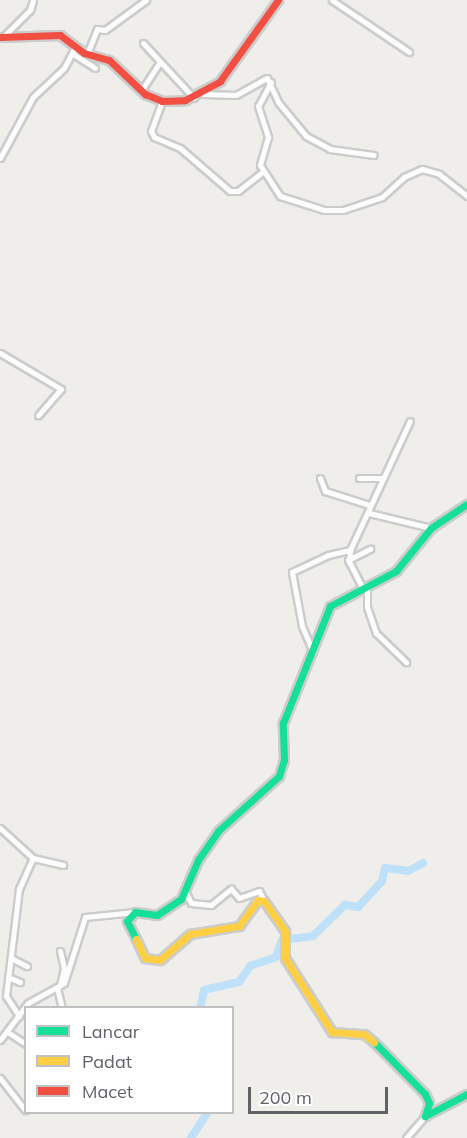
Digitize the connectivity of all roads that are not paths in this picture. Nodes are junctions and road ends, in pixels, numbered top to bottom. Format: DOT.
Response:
graph roads {
  1 [pos="33,0"];
  2 [pos="146,0"];
  3 [pos="278,0"];
  4 [pos="332,0"];
  5 [pos="2,36"];
  6 [pos="143,43"];
  7 [pos="74,51"];
  8 [pos="409,52"];
  9 [pos="87,54"];
  10 [pos="159,63"];
  11 [pos="95,68"];
  12 [pos="271,82"];
  13 [pos="141,91"];
  14 [pos="204,94"];
  15 [pos="194,98"];
  16 [pos="162,101"];
  17 [pos="374,155"];
  18 [pos="0,158"];
  19 [pos="262,172"];
  20 [pos="467,196"];
  21 [pos="0,353"];
  22 [pos="38,415"];
  23 [pos="410,421"];
  24 [pos="320,478"];
  25 [pos="359,478"];
  26 [pos="381,478"];
  27 [pos="467,504"];
  28 [pos="369,506"];
  29 [pos="369,513"];
  30 [pos="431,528"];
  31 [pos="370,549"];
  32 [pos="350,550"];
  33 [pos="348,560"];
  34 [pos="365,586"];
  35 [pos="313,652"];
  36 [pos="405,662"];
  37 [pos="0,828"];
  38 [pos="33,858"];
  39 [pos="63,865"];
  40 [pos="185,891"];
  41 [pos="264,901"];
  42 [pos="135,912"];
  43 [pos="60,951"];
  44 [pos="11,958"];
  45 [pos="27,966"];
  46 [pos="8,977"];
  47 [pos="20,982"];
  48 [pos="3,987"];
  49 [pos="59,987"];
  50 [pos="27,1006"];
  51 [pos="62,1006"];
  52 [pos="24,1010"];
  53 [pos="19,1016"];
  54 [pos="9,1033"];
  55 [pos="0,1040"];
  56 [pos="24,1043"];
  57 [pos="0,1078"];
  58 [pos="467,1094"];
  59 [pos="24,1109"];
  60 [pos="425,1116"];
  61 [pos="406,1138"];
  1 -- 5 [label="street"];
  2 -- 9 [label="street"];
  3 -- 14 [label="street"];
  4 -- 8 [label="street"];
  5 -- 7 [label="street"];
  6 -- 10 [label="street"];
  7 -- 9 [label="street"];
  7 -- 11 [label="street"];
  7 -- 18 [label="street"];
  9 -- 13 [label="street"];
  10 -- 13 [label="street"];
  10 -- 15 [label="street"];
  12 -- 14 [label="street"];
  12 -- 17 [label="street"];
  12 -- 19 [label="street"];
  13 -- 16 [label="street"];
  14 -- 15 [label="street"];
  15 -- 16 [label="street"];
  16 -- 19 [label="street"];
  19 -- 20 [label="street"];
  21 -- 22 [label="street"];
  23 -- 26 [label="street"];
  24 -- 28 [label="street"];
  25 -- 26 [label="street"];
  26 -- 28 [label="street"];
  27 -- 30 [label="street"];
  28 -- 29 [label="street"];
  29 -- 30 [label="street"];
  29 -- 32 [label="street"];
  30 -- 34 [label="street"];
  31 -- 33 [label="street"];
  32 -- 33 [label="street"];
  32 -- 35 [label="street"];
  33 -- 34 [label="street"];
  34 -- 35 [label="street"];
  34 -- 36 [label="street"];
  35 -- 40 [label="street"];
  37 -- 38 [label="street"];
  38 -- 39 [label="street"];
  38 -- 44 [label="street"];
  40 -- 41 [label="street"];
  40 -- 42 [label="street"];
  41 -- 42 [label="street"];
  41 -- 60 [label="street"];
  42 -- 49 [label="street"];
  43 -- 49 [label="street"];
  44 -- 45 [label="street"];
  44 -- 46 [label="street"];
  46 -- 47 [label="street"];
  46 -- 48 [label="street"];
  48 -- 53 [label="street"];
  49 -- 50 [label="street"];
  49 -- 51 [label="street"];
  52 -- 53 [label="street"];
  53 -- 54 [label="street"];
  54 -- 55 [label="street"];
  54 -- 56 [label="street"];
  57 -- 59 [label="street"];
  58 -- 60 [label="street"];
  60 -- 61 [label="street"];
}
